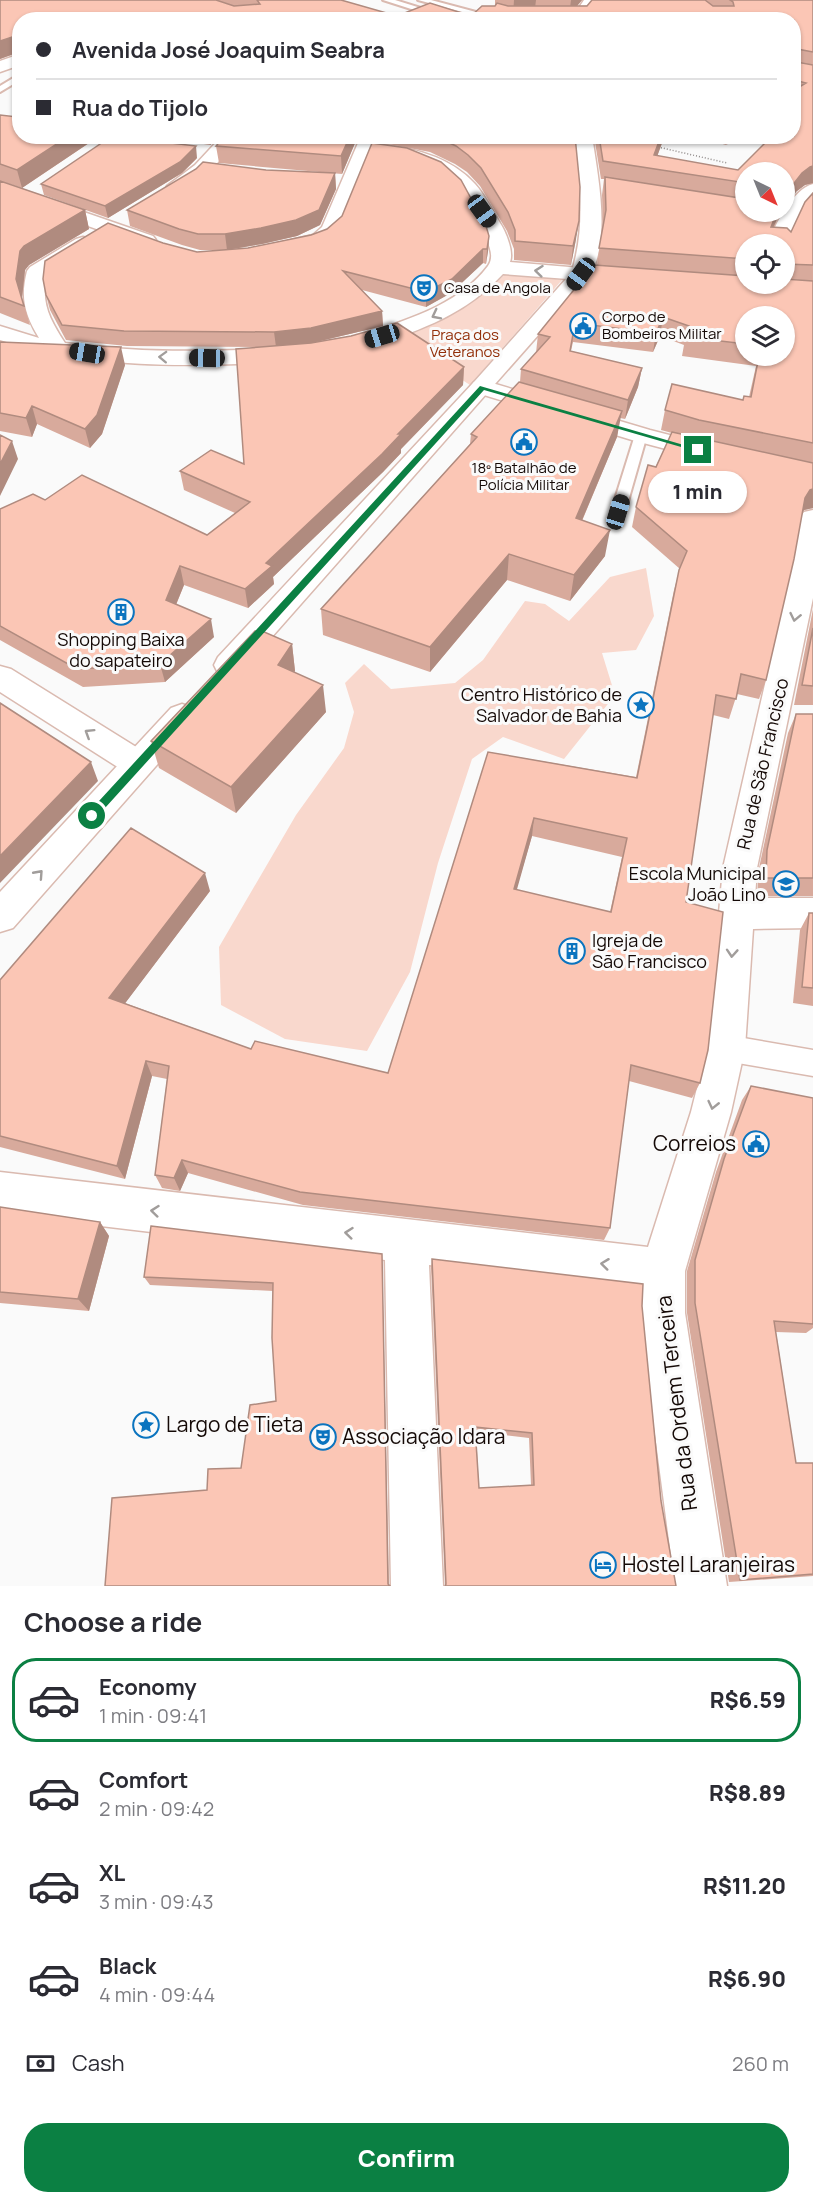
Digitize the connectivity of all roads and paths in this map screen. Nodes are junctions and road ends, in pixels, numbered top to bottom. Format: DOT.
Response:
graph roads {
  1 [pos="387,0"];
  2 [pos="421,0"];
  3 [pos="450,0"];
  4 [pos="612,0"];
  5 [pos="429,12"];
  6 [pos="478,12"];
  7 [pos="488,12"];
  8 [pos="584,12"];
  9 [pos="147,144"];
  10 [pos="228,144"];
  11 [pos="366,144"];
  12 [pos="412,144"];
  13 [pos="584,144"];
  14 [pos="169,147"];
  15 [pos="658,147"];
  16 [pos="193,150"];
  17 [pos="220,162"];
  18 [pos="727,163"];
  19 [pos="330,181"];
  20 [pos="351,182"];
  21 [pos="44,184"];
  22 [pos="589,185"];
  23 [pos="0,189"];
  24 [pos="612,189"];
  25 [pos="813,190"];
  26 [pos="25,197"];
  27 [pos="158,199"];
  28 [pos="795,210"];
  29 [pos="129,216"];
  30 [pos="795,218"];
  31 [pos="813,221"];
  32 [pos="110,227"];
  33 [pos="164,246"];
  34 [pos="279,248"];
  35 [pos="498,267"];
  36 [pos="581,274"];
  37 [pos="654,280"];
  38 [pos="8,342"];
  39 [pos="345,345"];
  40 [pos="57,348"];
  41 [pos="304,352"];
  42 [pos="482,387"];
  43 [pos="641,435"];
  44 [pos="736,459"];
  45 [pos="618,512"];
  46 [pos="813,518"];
  47 [pos="808,579"];
  48 [pos="0,677"];
  49 [pos="138,764"];
  50 [pos="813,913"];
  51 [pos="735,914"];
  52 [pos="0,917"];
  53 [pos="726,1048"];
  54 [pos="813,1063"];
  55 [pos="0,1193"];
  56 [pos="406,1239"];
  57 [pos="663,1271"];
  58 [pos="417,1586"];
  59 [pos="701,1586"];
  1 -- 5 [label="lane"];
  2 -- 6 [label="lane"];
  3 -- 7 [label="lane"];
  4 -- 8 [label="street"];
  9 -- 14 [label="street"];
  10 -- 17 [label="street"];
  11 -- 20 [label="street"];
  12 -- 35 [label="street"];
  13 -- 22 [label="street"];
  15 -- 18 [label="path"];
  16 -- 17 [label="street"];
  17 -- 27 [label="street"];
  19 -- 20 [label="street"];
  20 -- 34 [label="street"];
  21 -- 26 [label="street"];
  22 -- 24 [label="street"];
  22 -- 36 [label="street"];
  23 -- 26 [label="street"];
  25 -- 28 [label="street"];
  26 -- 32 [label="street"];
  29 -- 32 [label="street"];
  30 -- 31 [label="street"];
  32 -- 33 [label="street"];
  32 -- 40 [label="street"];
  36 -- 35 [label="street, one-way"];
  35 -- 39 [label="street, one-way"];
  36 -- 37 [label="street"];
  36 -- 42 [label="street"];
  38 -- 40 [label="street"];
  41 -- 40 [label="street, one-way"];
  42 -- 43 [label="street"];
  42 -- 49 [label="street"];
  43 -- 44 [label="street"];
  43 -- 45 [label="lane"];
  46 -- 47 [label="street, Rua de São Francisco"];
  47 -- 51 [label="street, Rua de São Francisco, one-way"];
  49 -- 48 [label="street, one-way"];
  52 -- 49 [label="street, one-way"];
  50 -- 51 [label="street"];
  51 -- 53 [label="street, Rua de São Francisco, one-way"];
  53 -- 54 [label="street"];
  53 -- 57 [label="street, Rua da Ordem Terceira, one-way"];
  56 -- 55 [label="street, one-way"];
  57 -- 56 [label="street, one-way"];
  56 -- 58 [label="street"];
  57 -- 59 [label="street, Rua da Ordem Terceira"];
}
